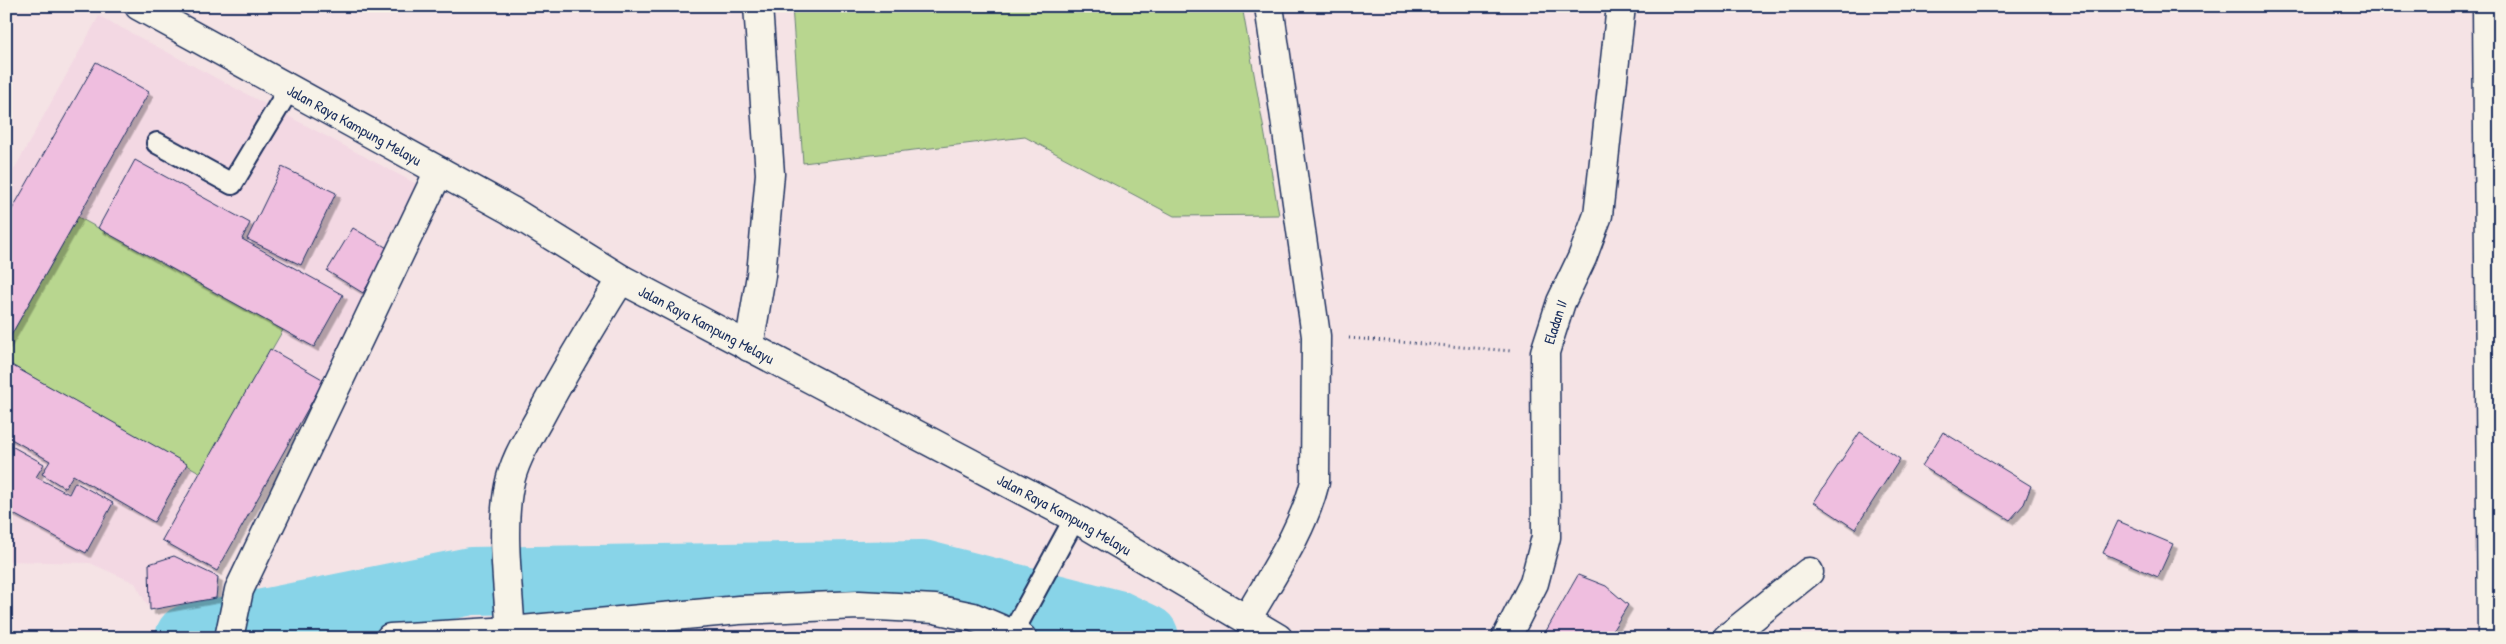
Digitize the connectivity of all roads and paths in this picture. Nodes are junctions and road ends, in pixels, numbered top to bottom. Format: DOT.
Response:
graph roads {
  1 [pos="139,6"];
  2 [pos="758,6"];
  3 [pos="1269,6"];
  4 [pos="1621,6"];
  5 [pos="2487,6"];
  6 [pos="289,89"];
  7 [pos="157,143"];
  8 [pos="439,171"];
  9 [pos="621,279"];
  10 [pos="1316,336"];
  11 [pos="749,346"];
  12 [pos="1545,352"];
  13 [pos="1075,518"];
  14 [pos="1809,572"];
  15 [pos="1247,619"];
  16 [pos="511,629"];
  17 [pos="1014,633"];
  18 [pos="229,638"];
  19 [pos="390,638"];
  20 [pos="1278,638"];
  21 [pos="1506,638"];
  22 [pos="1727,638"];
  23 [pos="2492,638"];
  1 -- 6 [label="street, Jalan Raya Kampung Melayu"];
  2 -- 11 [label="street"];
  3 -- 10 [label="street"];
  4 -- 12 [label="street, Eladan II"];
  5 -- 23 [label="street"];
  6 -- 7 [label="lane"];
  6 -- 8 [label="street, Jalan Raya Kampung Melayu"];
  8 -- 9 [label="street, Jalan Raya Kampung Melayu"];
  8 -- 18 [label="street"];
  9 -- 11 [label="street, Jalan Raya Kampung Melayu"];
  9 -- 16 [label="street"];
  10 -- 12 [label="path"];
  10 -- 15 [label="street"];
  11 -- 13 [label="street, Jalan Raya Kampung Melayu"];
  12 -- 21 [label="street, Eladan II"];
  13 -- 15 [label="street, Jalan Raya Kampung Melayu"];
  13 -- 17 [label="lane"];
  14 -- 22 [label="street"];
  15 -- 20 [label="street, Jalan Raya Kampung Melayu"];
  16 -- 17 [label="street"];
  16 -- 19 [label="street"];
}
